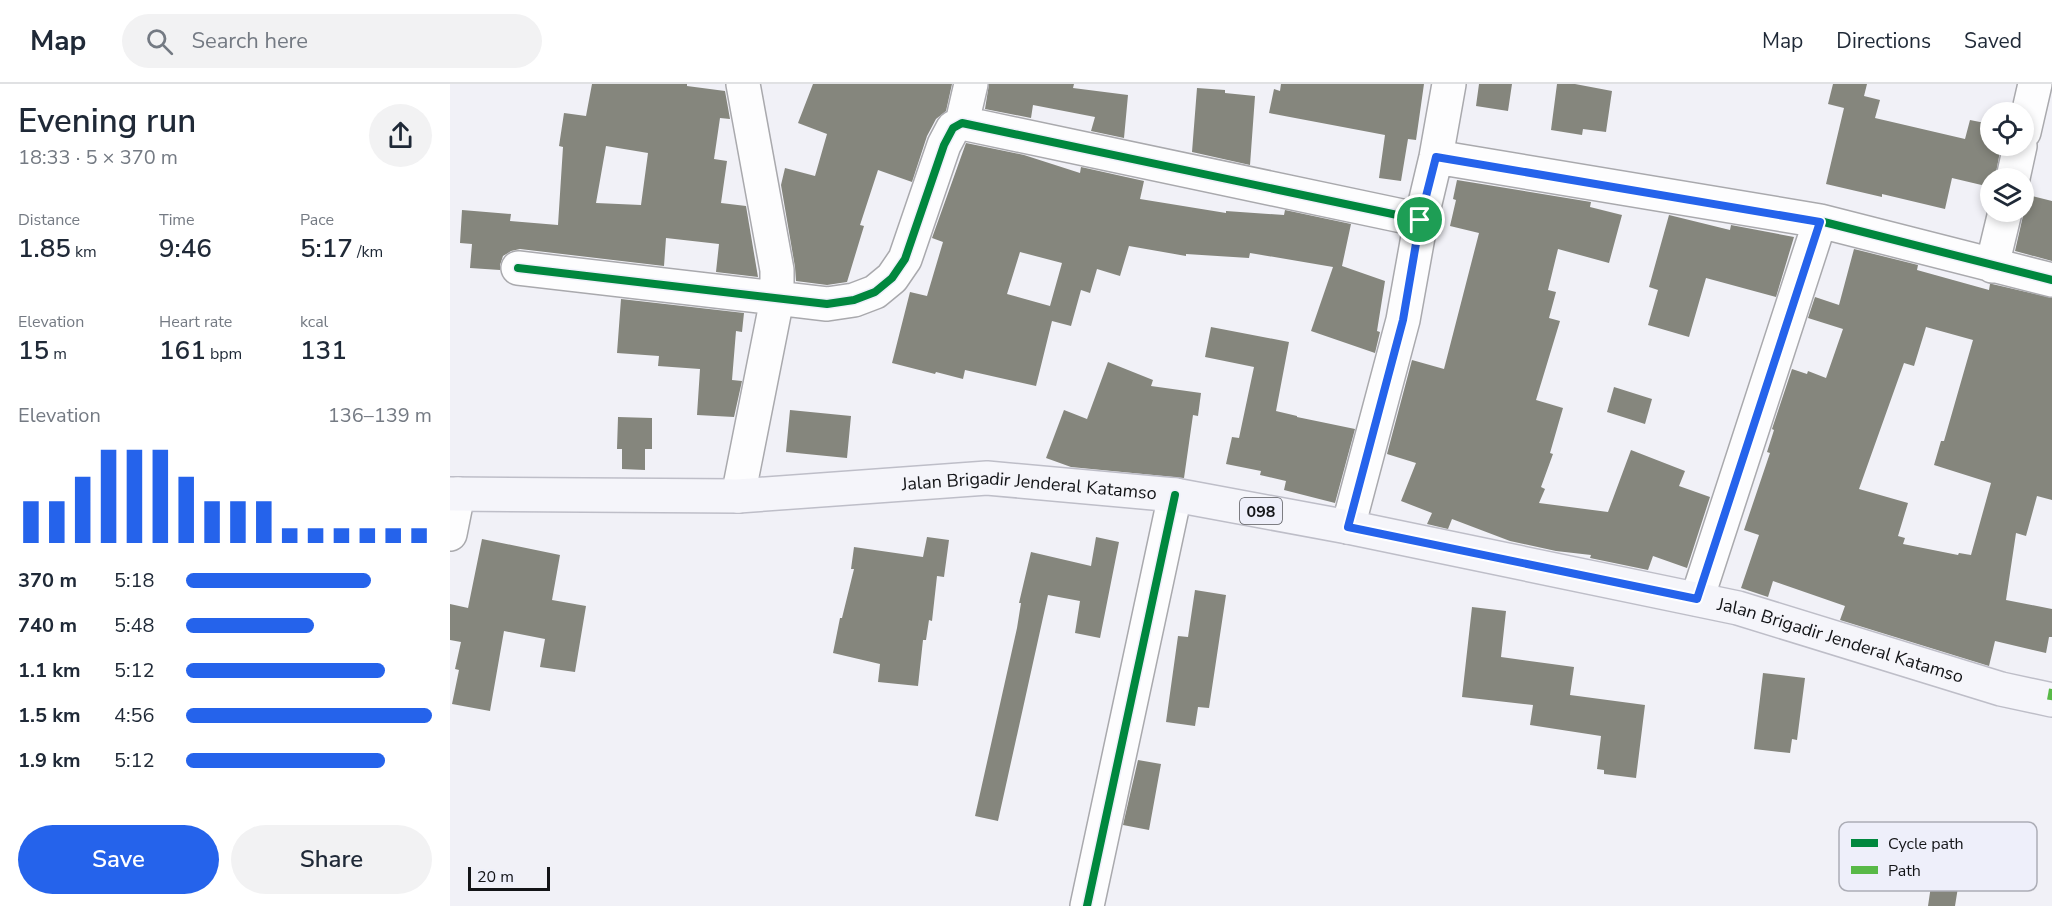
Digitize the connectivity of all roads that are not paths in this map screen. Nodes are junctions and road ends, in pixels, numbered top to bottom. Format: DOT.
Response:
graph roads {
  1 [pos="743,84"];
  2 [pos="971,84"];
  3 [pos="1449,84"];
  4 [pos="2034,84"];
  5 [pos="2030,102"];
  6 [pos="962,123"];
  7 [pos="1436,157"];
  8 [pos="1420,220"];
  9 [pos="1820,222"];
  10 [pos="2003,222"];
  11 [pos="1992,266"];
  12 [pos="518,268"];
  13 [pos="2052,280"];
  14 [pos="777,299"];
  15 [pos="454,494"];
  16 [pos="1175,495"];
  17 [pos="738,496"];
  18 [pos="1348,527"];
  19 [pos="450,534"];
  20 [pos="1697,599"];
  21 [pos="2051,696"];
  22 [pos="1087,906"];
  1 -- 14 [label="street"];
  2 -- 6 [label="street"];
  3 -- 7 [label="street"];
  4 -- 5 [label="street"];
  6 -- 8 [label="street"];
  6 -- 14 [label="street"];
  7 -- 8 [label="street"];
  7 -- 9 [label="street"];
  8 -- 18 [label="street"];
  9 -- 11 [label="street"];
  9 -- 20 [label="street"];
  10 -- 11 [label="street"];
  11 -- 13 [label="street"];
  12 -- 14 [label="street"];
  14 -- 17 [label="street"];
  15 -- 17 [label="main road, Jalan Brigadir Jenderal Katamso / 098"];
  15 -- 19 [label="street"];
  16 -- 17 [label="main road, Jalan Brigadir Jenderal Katamso / 098"];
  16 -- 18 [label="main road, Jalan Brigadir Jenderal Katamso / 098"];
  16 -- 22 [label="street"];
  18 -- 20 [label="main road, Jalan Brigadir Jenderal Katamso / 098"];
  20 -- 21 [label="main road, Jalan Brigadir Jenderal Katamso / 098"];
}
